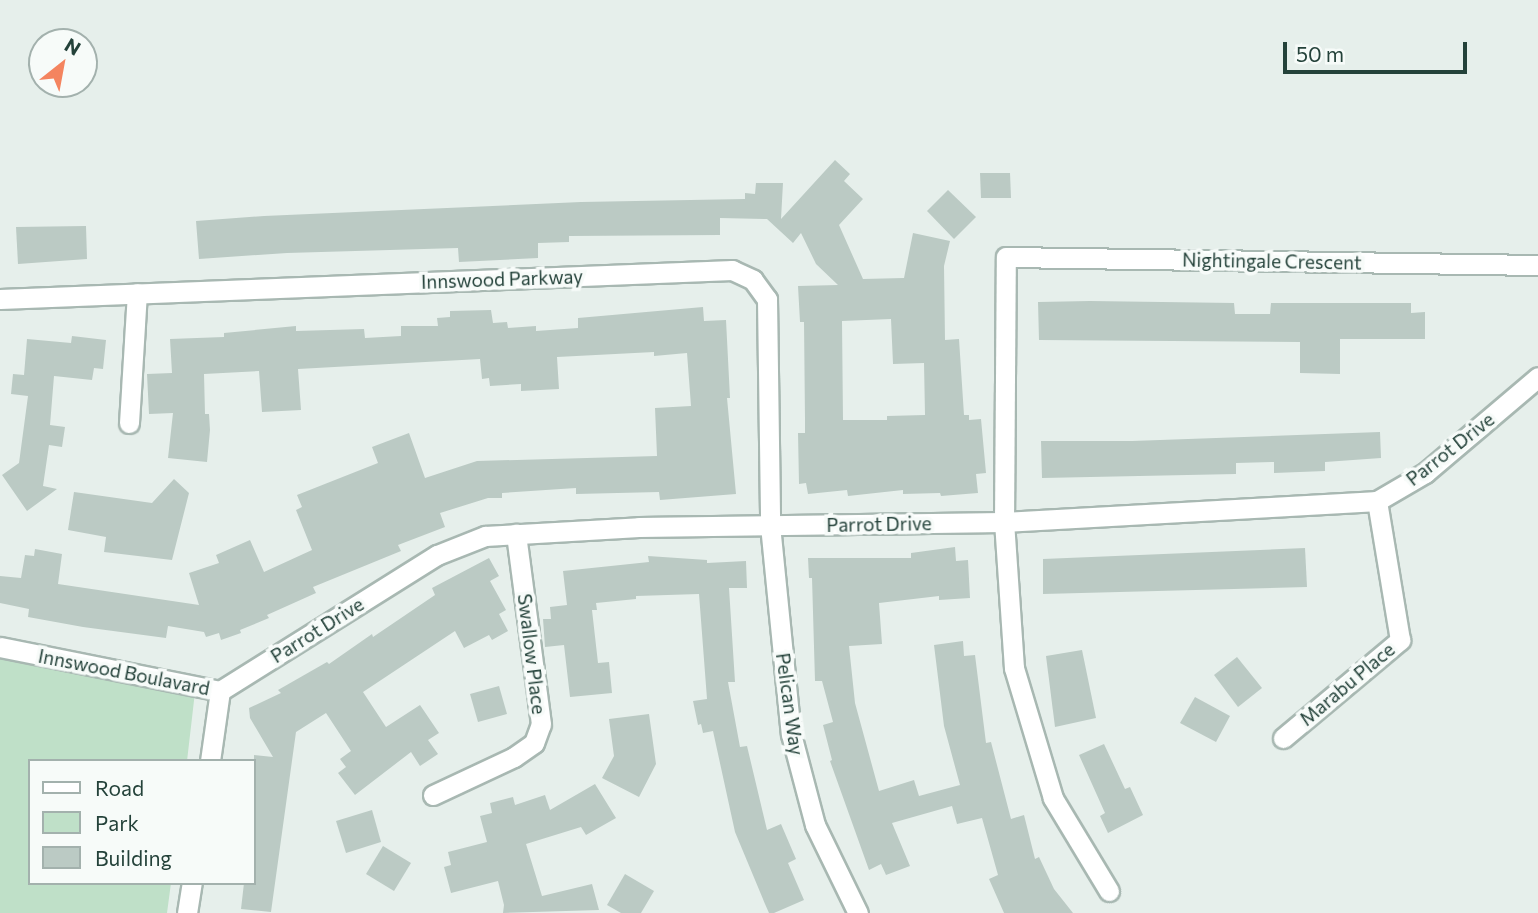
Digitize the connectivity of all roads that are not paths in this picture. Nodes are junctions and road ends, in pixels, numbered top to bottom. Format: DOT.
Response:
graph roads {
  1 [pos="1538,265"];
  2 [pos="137,293"];
  3 [pos="0,299"];
  4 [pos="1538,377"];
  5 [pos="129,423"];
  6 [pos="1377,501"];
  7 [pos="1004,522"];
  8 [pos="770,525"];
  9 [pos="516,534"];
  10 [pos="0,647"];
  11 [pos="220,691"];
  12 [pos="1283,738"];
  13 [pos="210,759"];
  14 [pos="433,795"];
  15 [pos="192,885"];
  16 [pos="1109,891"];
  17 [pos="187,913"];
  18 [pos="858,913"];
  1 -- 7 [label="street, Nightingale Crescent"];
  2 -- 3 [label="street, Innswood Parkway"];
  2 -- 5 [label="street"];
  2 -- 8 [label="street, Innswood Parkway"];
  4 -- 6 [label="street, Parrot Drive"];
  6 -- 7 [label="street, Parrot Drive"];
  6 -- 12 [label="street, Marabu Place"];
  7 -- 8 [label="street, Parrot Drive"];
  7 -- 16 [label="street"];
  8 -- 9 [label="street, Parrot Drive"];
  8 -- 18 [label="street, Pelican Way"];
  9 -- 11 [label="street, Parrot Drive"];
  9 -- 14 [label="street, Swallow Place"];
  10 -- 11 [label="street, Innswood Boulavard"];
  11 -- 13 [label="street, Innswood Boulavard"];
  15 -- 17 [label="street"];
}
